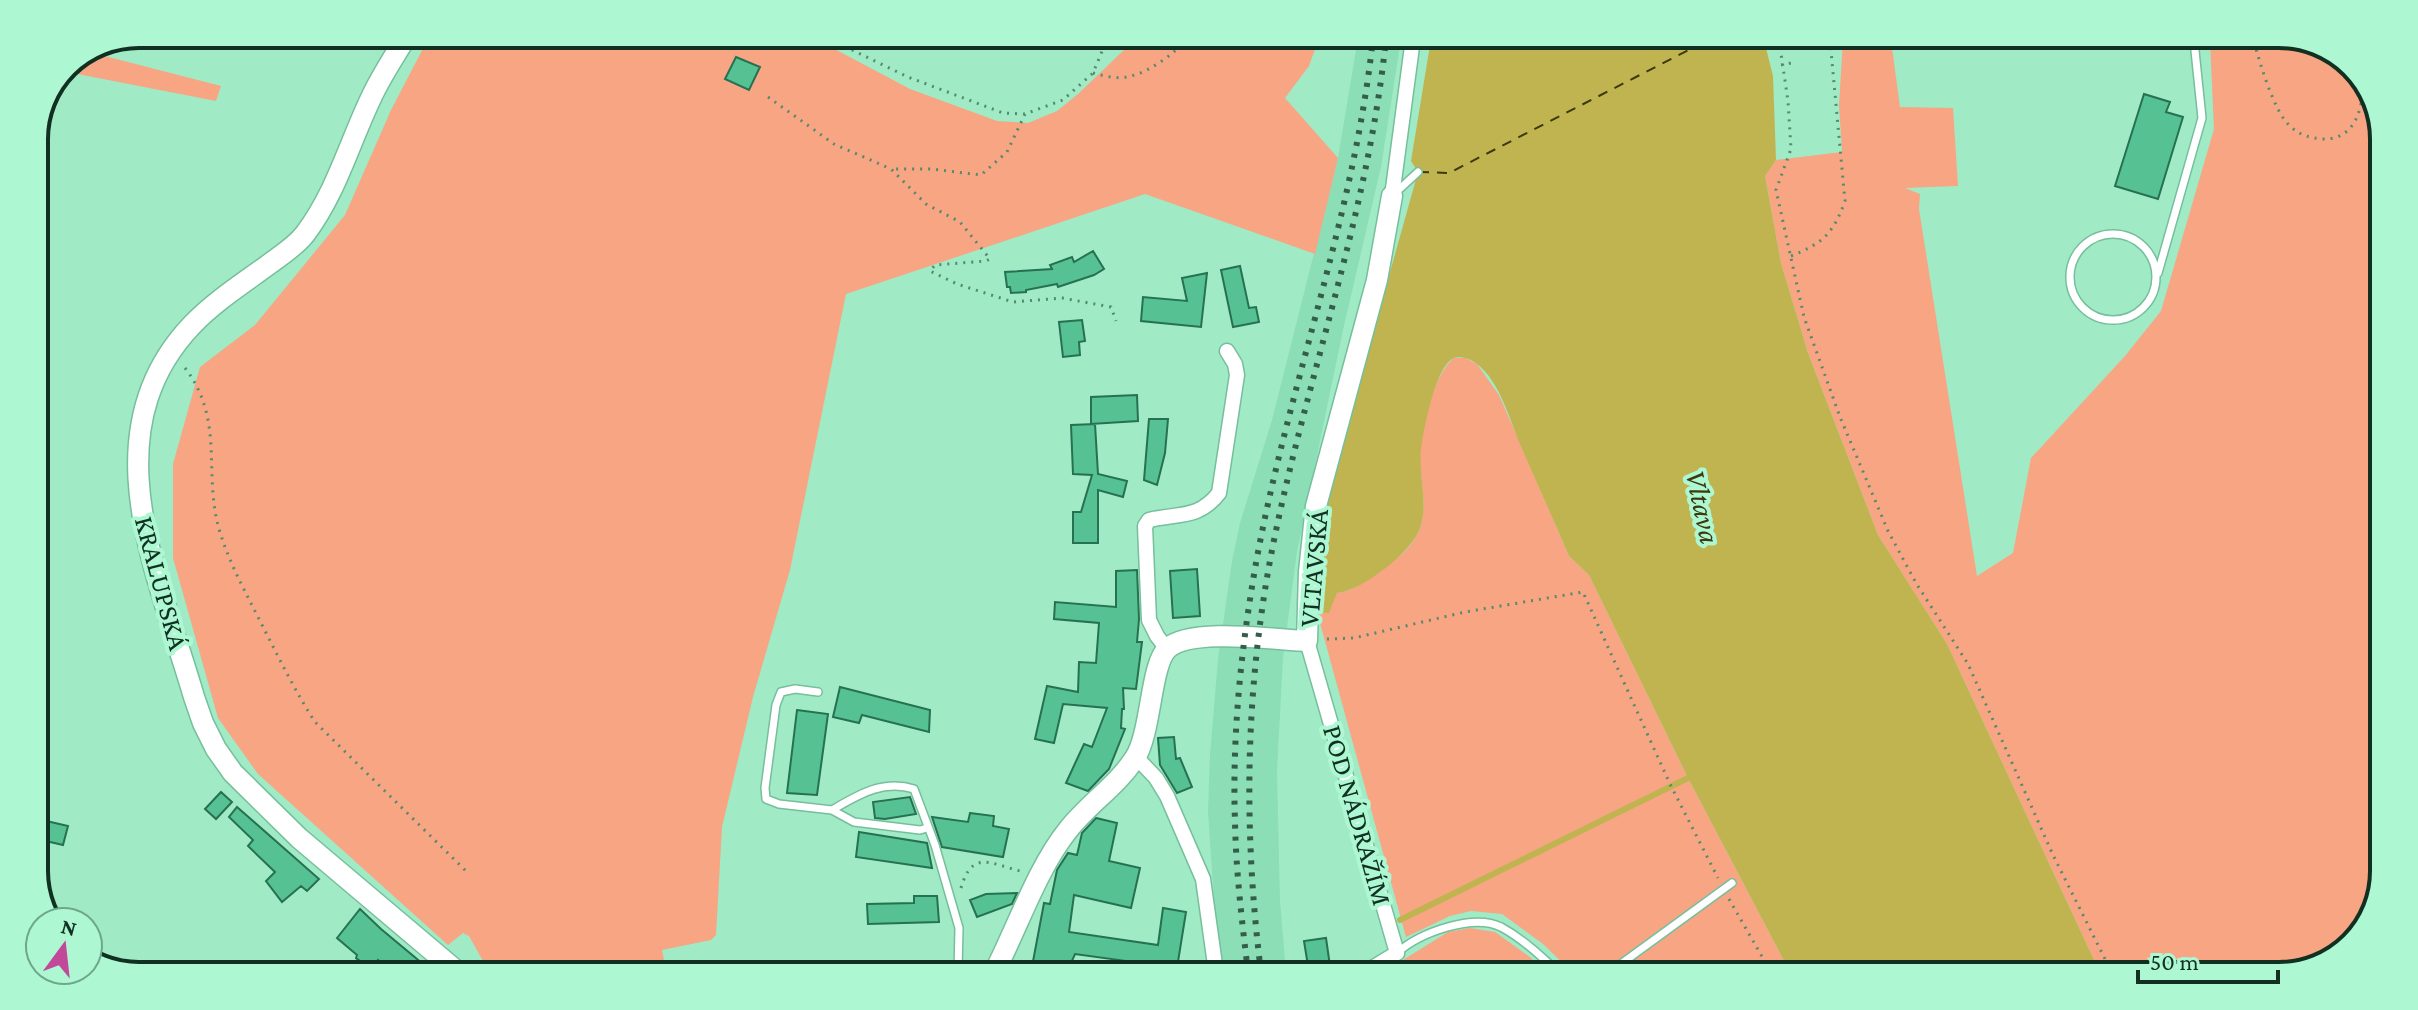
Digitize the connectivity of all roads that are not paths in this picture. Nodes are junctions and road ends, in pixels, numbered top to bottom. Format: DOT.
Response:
graph roads {
  1 [pos="399,48"];
  2 [pos="1412,48"];
  3 [pos="2195,48"];
  4 [pos="1418,172"];
  5 [pos="1392,196"];
  6 [pos="2157,278"];
  7 [pos="1227,351"];
  8 [pos="1307,641"];
  9 [pos="1167,649"];
  10 [pos="818,692"];
  11 [pos="1136,757"];
  12 [pos="832,810"];
  13 [pos="927,828"];
  14 [pos="1732,883"];
  15 [pos="1397,953"];
  16 [pos="446,962"];
  17 [pos="958,962"];
  18 [pos="999,962"];
  19 [pos="1215,962"];
  20 [pos="1382,962"];
  21 [pos="1391,962"];
  22 [pos="1548,962"];
  23 [pos="1623,962"];
  1 -- 16 [label="street, KRALUPSKÁ"];
  2 -- 5 [label="street, VLTAVSKÁ"];
  3 -- 6 [label="lane"];
  4 -- 5 [label="lane"];
  5 -- 8 [label="street, VLTAVSKÁ"];
  6 -- 6 [label="lane"];
  7 -- 9 [label="street"];
  8 -- 9 [label="street, VLTAVSKÁ"];
  8 -- 15 [label="street, POD NÁDRAŽÍM"];
  9 -- 11 [label="street"];
  10 -- 12 [label="lane"];
  11 -- 18 [label="street"];
  11 -- 19 [label="street"];
  12 -- 13 [label="lane"];
  12 -- 13 [label="lane"];
  13 -- 17 [label="lane"];
  14 -- 23 [label="lane"];
  15 -- 20 [label="street"];
  15 -- 21 [label="lane"];
  15 -- 22 [label="lane"];
}
